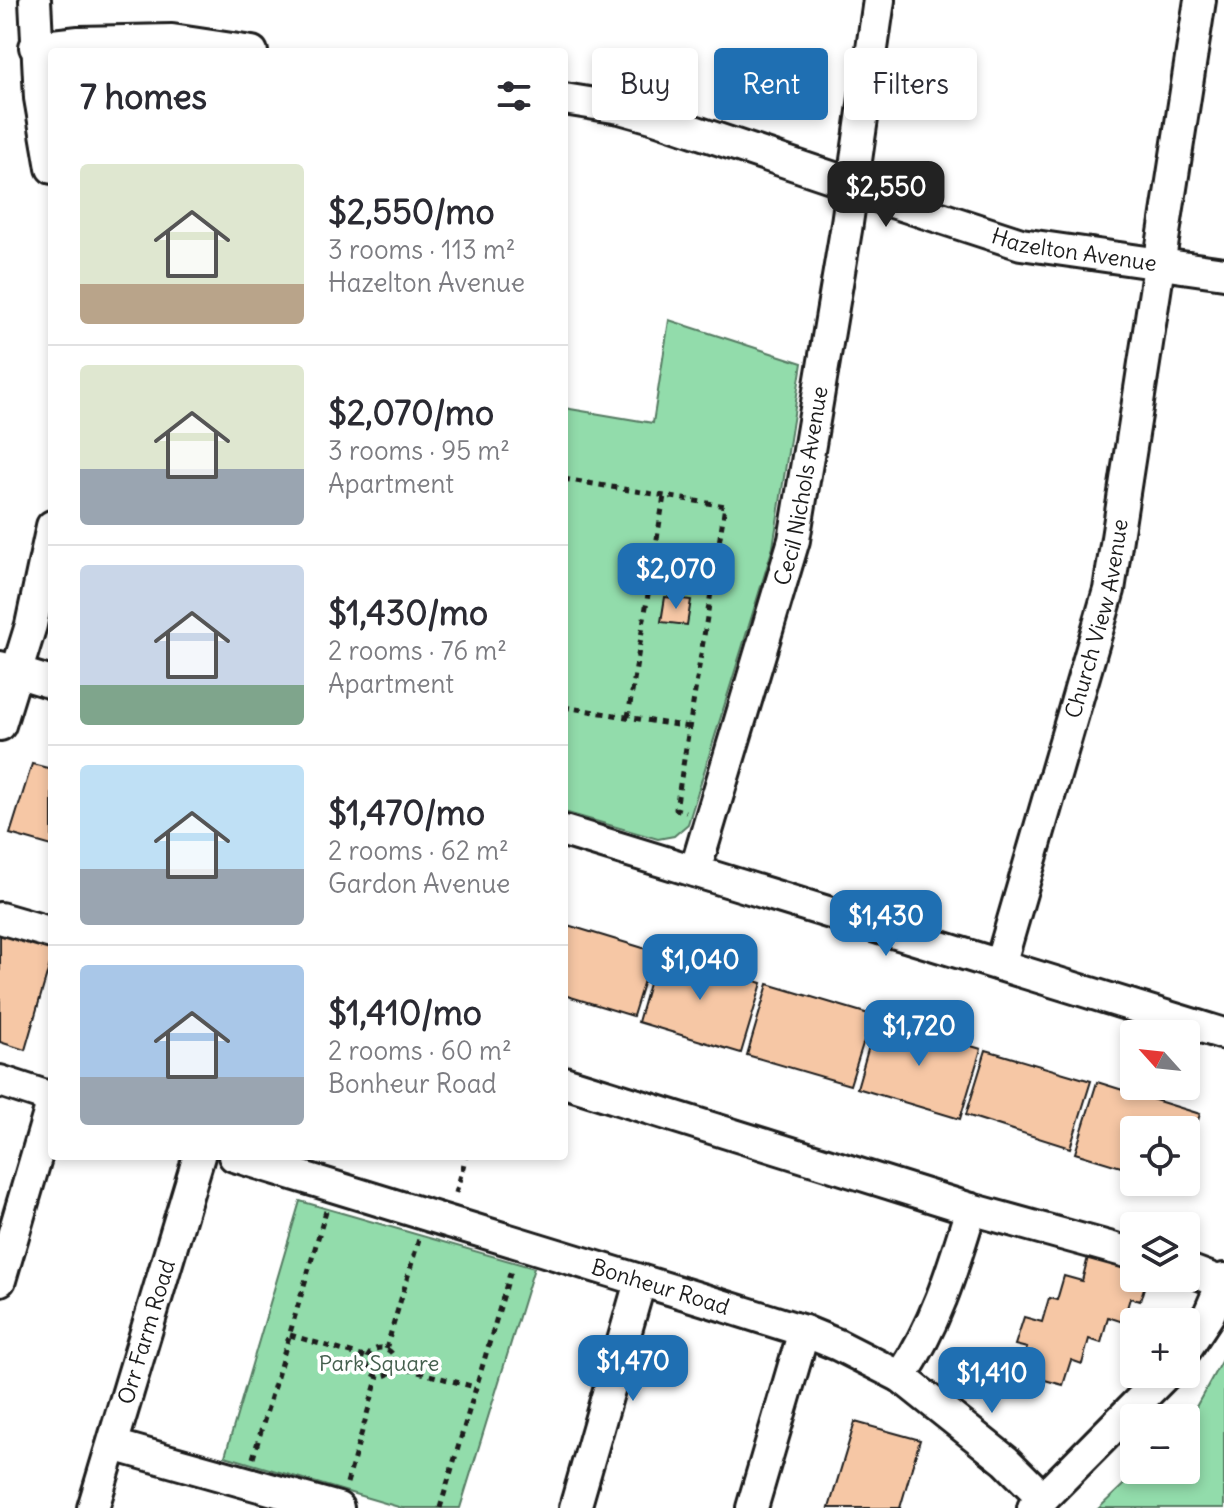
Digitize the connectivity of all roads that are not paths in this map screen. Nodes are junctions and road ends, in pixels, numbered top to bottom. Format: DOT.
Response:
graph roads {
  1 [pos="35,0"];
  2 [pos="879,0"];
  3 [pos="1200,0"];
  4 [pos="35,47"];
  5 [pos="225,48"];
  6 [pos="568,100"];
  7 [pos="48,145"];
  8 [pos="852,184"];
  9 [pos="1159,264"];
  10 [pos="1224,273"];
  11 [pos="48,545"];
  12 [pos="8,670"];
  13 [pos="48,682"];
  14 [pos="0,725"];
  15 [pos="568,832"];
  16 [pos="695,871"];
  17 [pos="0,918"];
  18 [pos="48,932"];
  19 [pos="1000,965"];
  20 [pos="1224,1034"];
  21 [pos="0,1081"];
  22 [pos="568,1083"];
  23 [pos="48,1099"];
  24 [pos="48,1114"];
  25 [pos="198,1160"];
  26 [pos="247,1160"];
  27 [pos="971,1209"];
  28 [pos="1120,1250"];
  29 [pos="1200,1274"];
  30 [pos="0,1280"];
  31 [pos="1223,1281"];
  32 [pos="640,1282"];
  33 [pos="1200,1328"];
  34 [pos="804,1331"];
  35 [pos="901,1377"];
  36 [pos="1152,1388"];
  37 [pos="113,1445"];
  38 [pos="342,1497"];
  39 [pos="1038,1503"];
  40 [pos="93,1508"];
  41 [pos="575,1508"];
  42 [pos="752,1508"];
  1 -- 4 [label="street"];
  2 -- 8 [label="street, Cecil Nichols Avenue"];
  3 -- 9 [label="street, Church View Avenue"];
  4 -- 5 [label="street"];
  4 -- 7 [label="street"];
  6 -- 8 [label="street, Hazelton Avenue"];
  8 -- 9 [label="street, Hazelton Avenue"];
  8 -- 16 [label="street, Cecil Nichols Avenue"];
  9 -- 10 [label="street, Hazelton Avenue"];
  9 -- 19 [label="street, Church View Avenue"];
  11 -- 12 [label="street"];
  12 -- 13 [label="street"];
  12 -- 14 [label="street"];
  15 -- 16 [label="street"];
  16 -- 19 [label="street"];
  17 -- 18 [label="street"];
  19 -- 20 [label="street"];
  21 -- 23 [label="street"];
  22 -- 27 [label="street"];
  24 -- 30 [label="street"];
  25 -- 37 [label="street, Orr Farm Road"];
  26 -- 32 [label="street, Bonheur Road"];
  27 -- 28 [label="street"];
  27 -- 35 [label="street"];
  29 -- 31 [label="street"];
  31 -- 33 [label="street"];
  32 -- 34 [label="street, Bonheur Road"];
  32 -- 41 [label="street"];
  34 -- 35 [label="street, Bonheur Road"];
  34 -- 42 [label="street"];
  35 -- 39 [label="street, Bonheur Road"];
  36 -- 39 [label="street"];
  37 -- 38 [label="street"];
  37 -- 40 [label="street, Orr Farm Road"];
}
